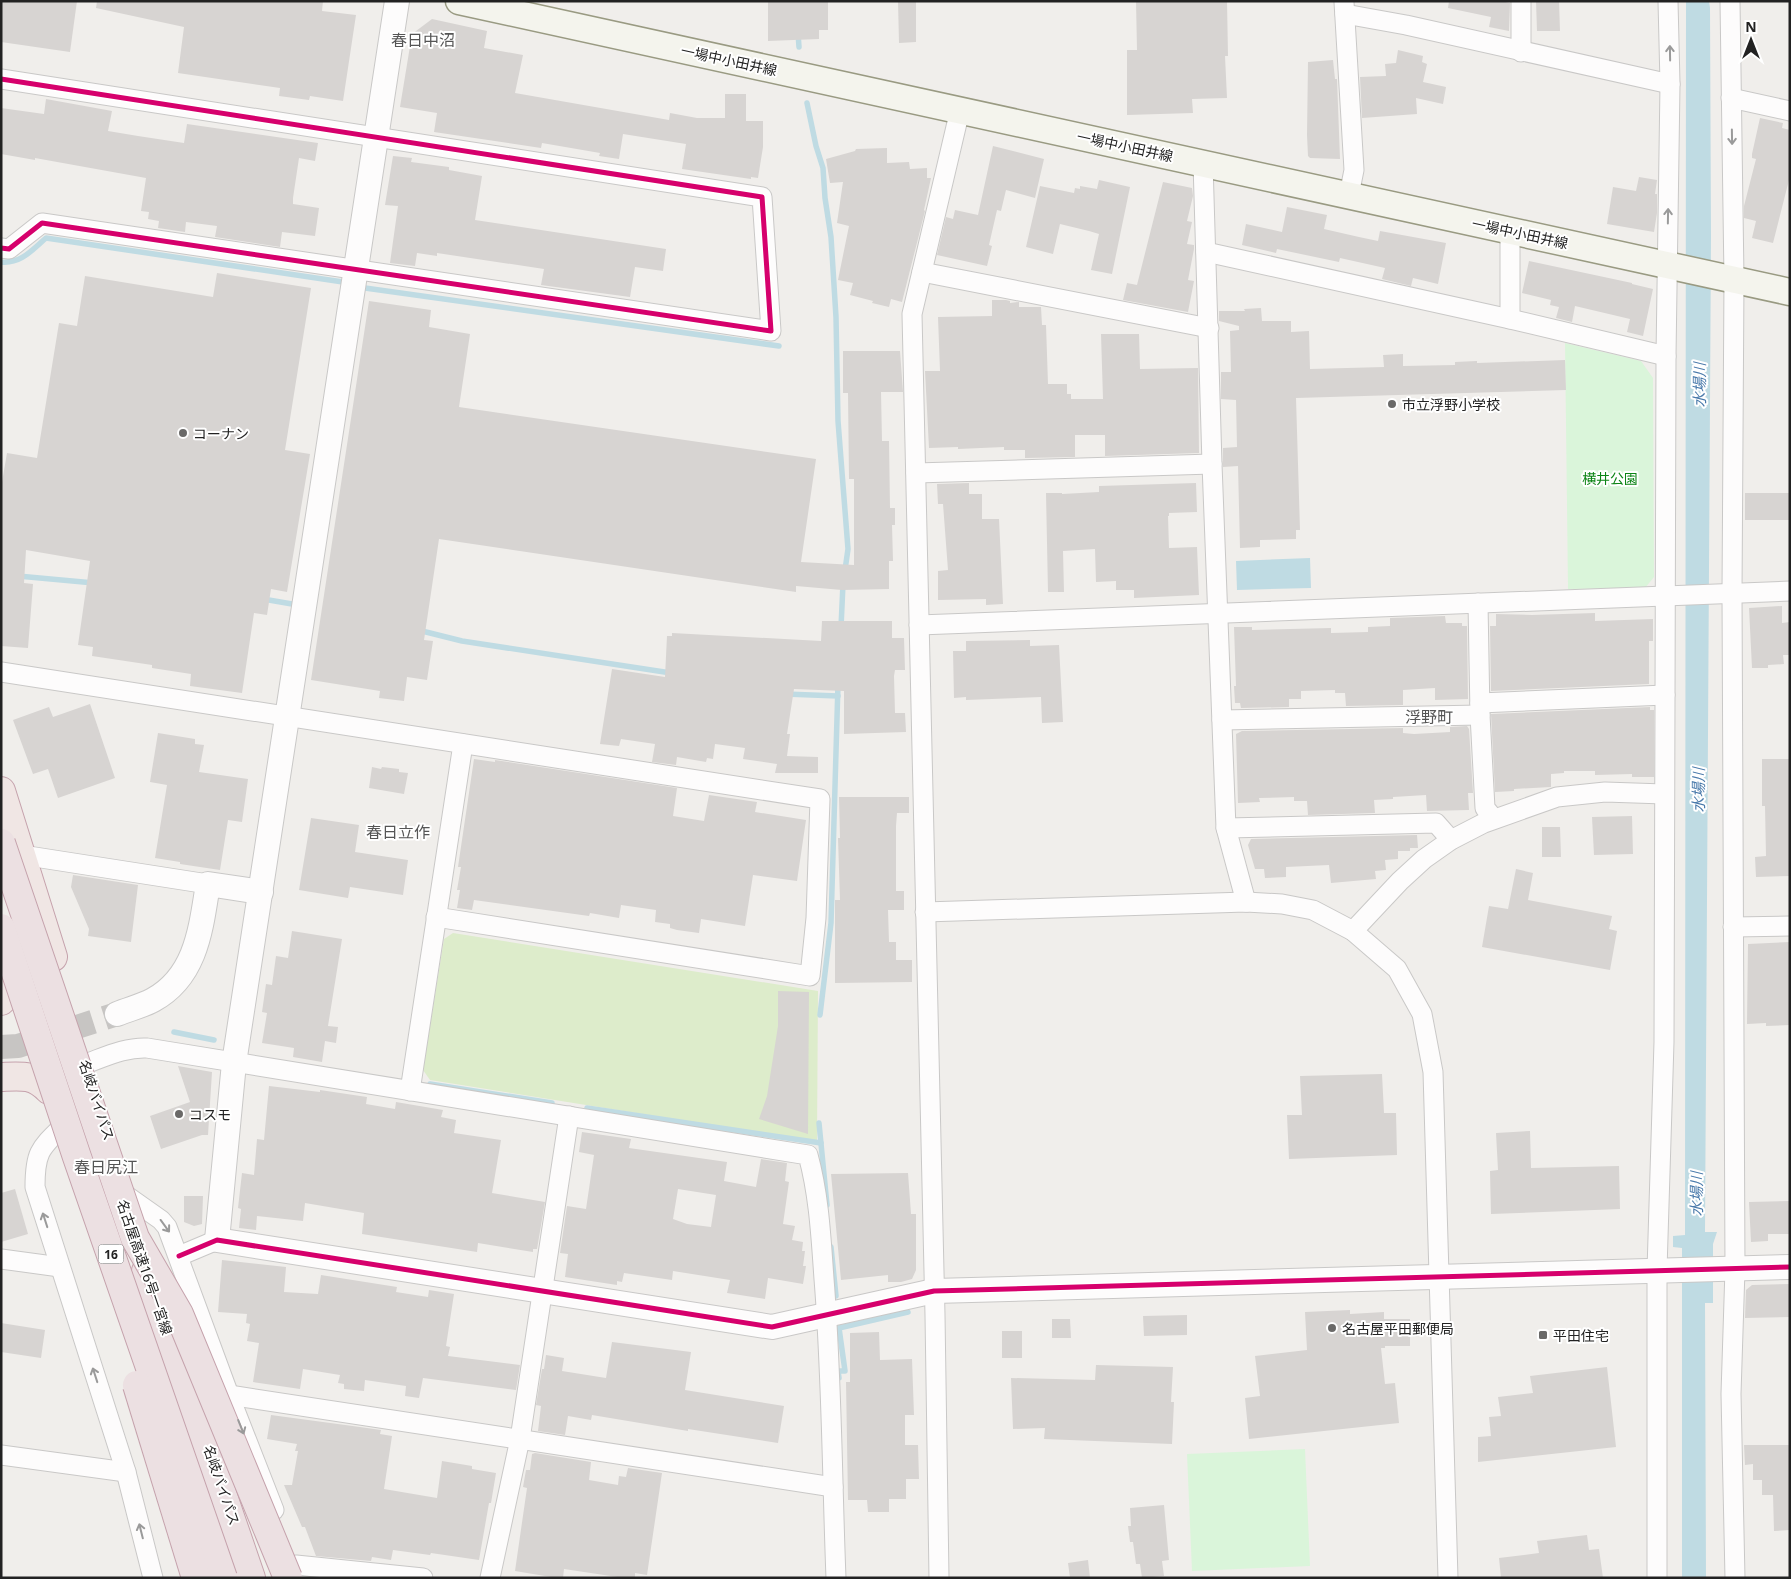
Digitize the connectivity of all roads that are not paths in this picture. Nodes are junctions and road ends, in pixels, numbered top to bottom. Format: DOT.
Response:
graph roads {
  1 [pos="397,1"];
  2 [pos="459,1"];
  3 [pos="1521,1"];
  4 [pos="1668,1"];
  5 [pos="1730,1"];
  6 [pos="1344,7"];
  7 [pos="1522,52"];
  8 [pos="1,79"];
  9 [pos="1670,84"];
  10 [pos="1732,98"];
  11 [pos="960,110"];
  12 [pos="1790,111"];
  13 [pos="377,137"];
  14 [pos="1203,163"];
  15 [pos="1349,195"];
  16 [pos="1510,230"];
  17 [pos="1,248"];
  18 [pos="1206,252"];
  19 [pos="1675,266"];
  20 [pos="357,270"];
  21 [pos="922,272"];
  22 [pos="1729,278"];
  23 [pos="1790,292"];
  24 [pos="1510,318"];
  25 [pos="1209,328"];
  26 [pos="1666,356"];
  27 [pos="1212,464"];
  28 [pos="916,473"];
  29 [pos="1790,591"];
  30 [pos="1728,594"];
  31 [pos="1669,596"];
  32 [pos="1478,603"];
  33 [pos="1217,613"];
  34 [pos="919,625"];
  35 [pos="1,672"];
  36 [pos="1664,695"];
  37 [pos="1480,709"];
  38 [pos="288,717"];
  39 [pos="1222,720"];
  40 [pos="463,744"];
  41 [pos="1,791"];
  42 [pos="1664,794"];
  43 [pos="1494,819"];
  44 [pos="1226,828"];
  45 [pos="1451,840"];
  46 [pos="12,849"];
  47 [pos="208,884"];
  48 [pos="261,892"];
  49 [pos="1246,902"];
  50 [pos="926,912"];
  51 [pos="436,917"];
  52 [pos="1790,926"];
  53 [pos="1733,927"];
  54 [pos="1,928"];
  55 [pos="1353,931"];
  56 [pos="1,960"];
  57 [pos="7,995"];
  58 [pos="117,1014"];
  59 [pos="234,1062"];
  60 [pos="85,1064"];
  61 [pos="1,1077"];
  62 [pos="50,1090"];
  63 [pos="410,1091"];
  64 [pos="569,1116"];
  65 [pos="62,1126"];
  66 [pos="127,1196"];
  67 [pos="105,1237"];
  68 [pos="136,1238"];
  69 [pos="217,1240"];
  70 [pos="179,1256"];
  71 [pos="1,1258"];
  72 [pos="1790,1266"];
  73 [pos="60,1267"];
  74 [pos="1730,1268"];
  75 [pos="1663,1270"];
  76 [pos="1438,1276"];
  77 [pos="542,1291"];
  78 [pos="934,1291"];
  79 [pos="827,1314"];
  80 [pos="229,1395"];
  81 [pos="520,1439"];
  82 [pos="1,1454"];
  83 [pos="126,1472"];
  84 [pos="833,1487"];
  85 [pos="295,1574"];
  86 [pos="153,1578"];
  87 [pos="196,1578"];
  88 [pos="216,1578"];
  89 [pos="223,1578"];
  90 [pos="253,1578"];
  91 [pos="423,1578"];
  92 [pos="490,1578"];
  93 [pos="836,1578"];
  94 [pos="938,1578"];
  95 [pos="1448,1578"];
  96 [pos="1657,1578"];
  97 [pos="1735,1578"];
  1 -- 13 [label="street"];
  2 -- 11 [label="main road, 一場中小田井線"];
  3 -- 7 [label="street"];
  9 -- 4 [label="street, one-way"];
  5 -- 10 [label="street"];
  6 -- 7 [label="street"];
  6 -- 15 [label="street"];
  7 -- 9 [label="street"];
  8 -- 13 [label="street"];
  19 -- 9 [label="street, one-way"];
  10 -- 12 [label="street"];
  10 -- 22 [label="street, one-way"];
  11 -- 14 [label="main road, 一場中小田井線"];
  11 -- 21 [label="street"];
  13 -- 20 [label="street"];
  13 -- 20 [label="street"];
  14 -- 15 [label="main road, 一場中小田井線"];
  14 -- 18 [label="street"];
  15 -- 16 [label="main road, 一場中小田井線"];
  16 -- 19 [label="main road, 一場中小田井線"];
  16 -- 24 [label="street"];
  17 -- 20 [label="street"];
  18 -- 24 [label="street"];
  18 -- 25 [label="street"];
  19 -- 22 [label="main road, 一場中小田井線"];
  19 -- 26 [label="street"];
  20 -- 38 [label="street"];
  21 -- 25 [label="street"];
  21 -- 28 [label="street"];
  22 -- 23 [label="main road, 一場中小田井線"];
  22 -- 30 [label="street"];
  24 -- 26 [label="street"];
  25 -- 27 [label="street"];
  26 -- 31 [label="street"];
  27 -- 28 [label="street"];
  27 -- 33 [label="street"];
  28 -- 34 [label="street"];
  29 -- 30 [label="street"];
  30 -- 31 [label="street"];
  30 -- 53 [label="street"];
  31 -- 32 [label="street"];
  31 -- 36 [label="street"];
  32 -- 33 [label="street"];
  32 -- 37 [label="street"];
  33 -- 34 [label="street"];
  33 -- 39 [label="street"];
  34 -- 50 [label="street"];
  35 -- 38 [label="street"];
  36 -- 37 [label="street"];
  36 -- 42 [label="street"];
  37 -- 39 [label="street"];
  37 -- 43 [label="street"];
  38 -- 40 [label="street"];
  38 -- 48 [label="street"];
  39 -- 44 [label="street"];
  40 -- 51 [label="street"];
  40 -- 51 [label="street"];
  41 -- 46 [label="highway, 名岐バイパス"];
  42 -- 43 [label="street"];
  42 -- 75 [label="street"];
  43 -- 45 [label="street"];
  44 -- 45 [label="street"];
  44 -- 49 [label="street"];
  45 -- 55 [label="street"];
  46 -- 47 [label="street"];
  46 -- 60 [label="highway, 名岐バイパス"];
  46 -- 68 [label="highway, 名古屋高速16号一宮線 / 16, bridge"];
  47 -- 48 [label="street"];
  47 -- 58 [label="street"];
  48 -- 59 [label="street"];
  49 -- 50 [label="street"];
  49 -- 55 [label="street"];
  50 -- 78 [label="street"];
  51 -- 63 [label="street"];
  52 -- 53 [label="street"];
  53 -- 74 [label="street"];
  54 -- 67 [label="highway, 名古屋高速16号一宮線 / 16, bridge"];
  55 -- 76 [label="street"];
  56 -- 57 [label="highway"];
  57 -- 62 [label="highway"];
  59 -- 60 [label="street"];
  59 -- 63 [label="street"];
  59 -- 69 [label="street"];
  60 -- 66 [label="highway, 名岐バイパス"];
  61 -- 62 [label="highway"];
  62 -- 65 [label="highway"];
  63 -- 64 [label="street"];
  64 -- 77 [label="street"];
  64 -- 79 [label="street"];
  73 -- 65 [label="street, one-way"];
  65 -- 88 [label="highway"];
  66 -- 70 [label="street, one-way"];
  66 -- 90 [label="highway, 名岐バイパス"];
  67 -- 87 [label="highway, bridge"];
  67 -- 89 [label="highway, 名古屋高速16号一宮線 / 16, bridge"];
  68 -- 85 [label="highway, bridge"];
  68 -- 90 [label="highway, 名古屋高速16号一宮線 / 16, bridge"];
  69 -- 70 [label="street"];
  69 -- 77 [label="street"];
  70 -- 80 [label="street"];
  71 -- 73 [label="street"];
  72 -- 74 [label="street"];
  83 -- 73 [label="street, one-way"];
  74 -- 75 [label="street"];
  74 -- 97 [label="street"];
  75 -- 76 [label="street"];
  75 -- 96 [label="street"];
  76 -- 78 [label="street"];
  76 -- 95 [label="street"];
  77 -- 79 [label="street"];
  77 -- 81 [label="street"];
  78 -- 79 [label="street"];
  78 -- 94 [label="street"];
  79 -- 84 [label="street"];
  80 -- 81 [label="street"];
  80 -- 85 [label="street, one-way"];
  81 -- 84 [label="street"];
  81 -- 92 [label="street"];
  82 -- 83 [label="street"];
  86 -- 83 [label="street, one-way"];
  84 -- 93 [label="street"];
  85 -- 91 [label="street"];
}
